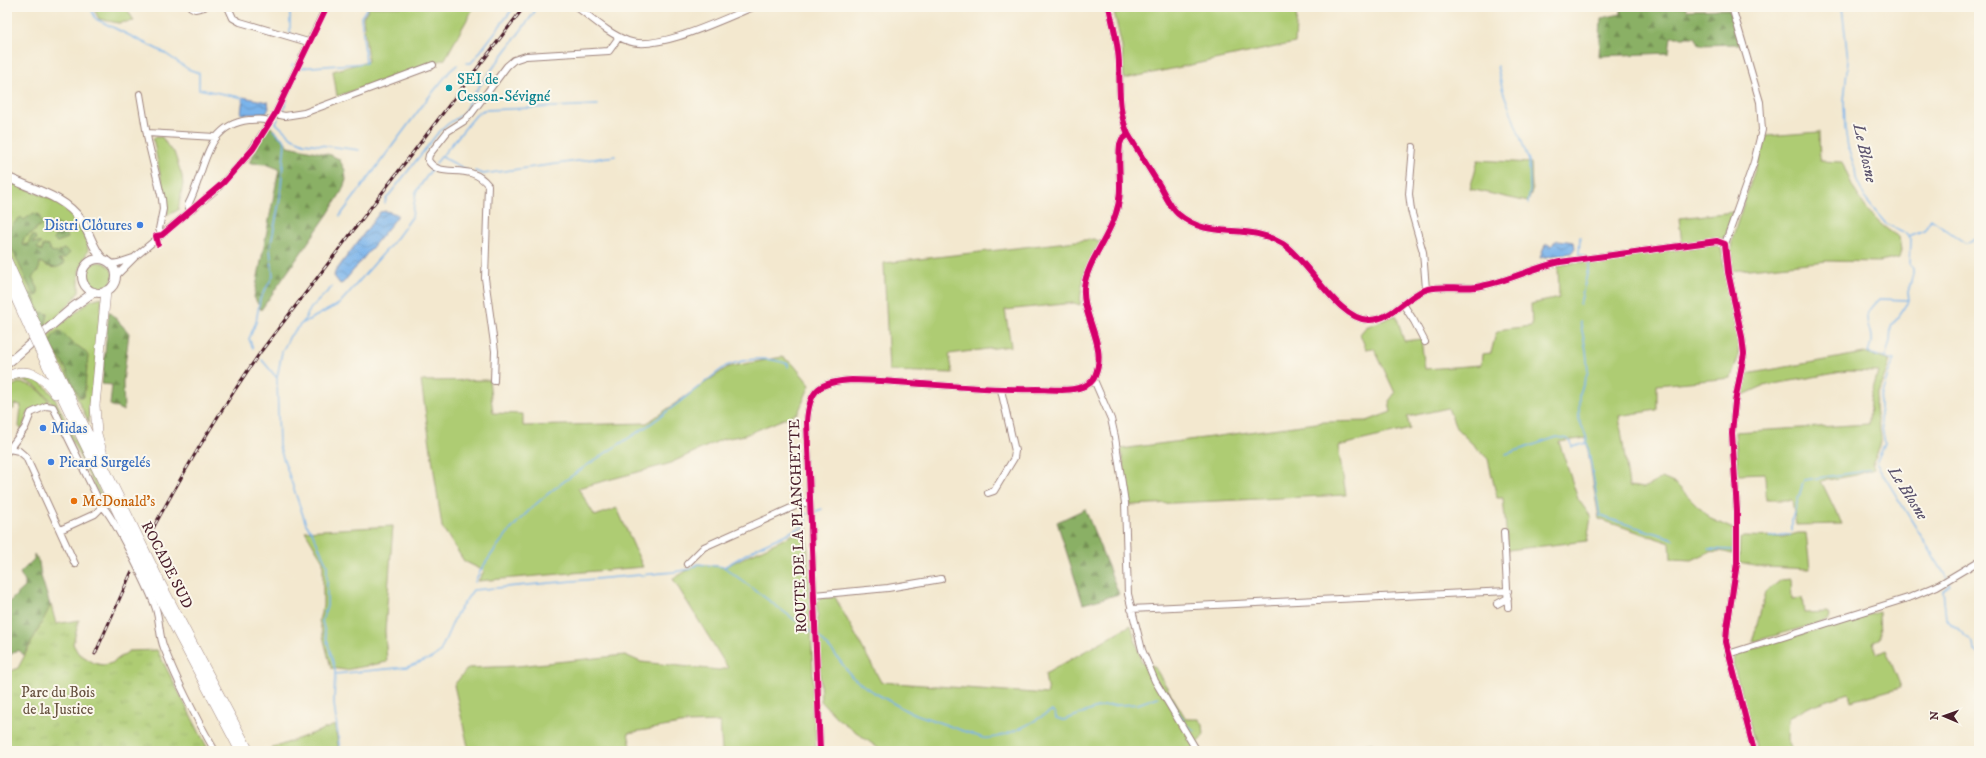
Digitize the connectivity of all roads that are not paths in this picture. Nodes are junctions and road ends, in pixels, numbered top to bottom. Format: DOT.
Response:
graph roads {
  1 [pos="191,7"];
  2 [pos="204,7"];
  3 [pos="228,7"];
  4 [pos="326,7"];
  5 [pos="577,7"];
  6 [pos="753,7"];
  7 [pos="1108,7"];
  8 [pos="1732,7"];
  9 [pos="619,37"];
  10 [pos="308,42"];
  11 [pos="434,65"];
  12 [pos="140,94"];
  13 [pos="275,114"];
  14 [pos="270,122"];
  15 [pos="147,133"];
  16 [pos="1128,134"];
  17 [pos="215,137"];
  18 [pos="1413,147"];
  19 [pos="7,177"];
  20 [pos="190,212"];
  21 [pos="86,228"];
  22 [pos="162,235"];
  23 [pos="1725,244"];
  24 [pos="136,256"];
  25 [pos="102,258"];
  26 [pos="7,260"];
  27 [pos="89,262"];
  28 [pos="112,264"];
  29 [pos="116,276"];
  30 [pos="7,279"];
  31 [pos="84,284"];
  32 [pos="1426,289"];
  33 [pos="106,291"];
  34 [pos="94,292"];
  35 [pos="1403,304"];
  36 [pos="73,307"];
  37 [pos="33,327"];
  38 [pos="1425,342"];
  39 [pos="42,347"];
  40 [pos="25,350"];
  41 [pos="7,364"];
  42 [pos="7,367"];
  43 [pos="7,377"];
  44 [pos="1094,380"];
  45 [pos="494,381"];
  46 [pos="1001,390"];
  47 [pos="68,412"];
  48 [pos="8,450"];
  49 [pos="112,486"];
  50 [pos="988,493"];
  51 [pos="810,502"];
  52 [pos="101,505"];
  53 [pos="60,530"];
  54 [pos="1504,532"];
  55 [pos="1979,561"];
  56 [pos="75,564"];
  57 [pos="687,564"];
  58 [pos="941,579"];
  59 [pos="1508,591"];
  60 [pos="814,595"];
  61 [pos="1508,598"];
  62 [pos="1497,604"];
  63 [pos="1508,607"];
  64 [pos="1131,609"];
  65 [pos="1728,654"];
  66 [pos="215,751"];
  67 [pos="240,751"];
  68 [pos="250,751"];
  69 [pos="820,751"];
  70 [pos="1196,751"];
  71 [pos="1754,751"];
  1 -- 2 [label="street"];
  3 -- 10 [label="street"];
  4 -- 10 [label="street"];
  5 -- 9 [label="street"];
  6 -- 9 [label="street"];
  7 -- 16 [label="street"];
  8 -- 23 [label="street"];
  9 -- 45 [label="street"];
  10 -- 13 [label="street"];
  11 -- 13 [label="street"];
  12 -- 15 [label="street"];
  13 -- 14 [label="street"];
  14 -- 17 [label="street"];
  14 -- 20 [label="street"];
  15 -- 17 [label="street"];
  15 -- 22 [label="street"];
  16 -- 35 [label="street"];
  16 -- 44 [label="street"];
  17 -- 20 [label="street"];
  18 -- 32 [label="street"];
  19 -- 21 [label="main road"];
  20 -- 22 [label="street"];
  21 -- 25 [label="main road"];
  21 -- 27 [label="main road"];
  22 -- 24 [label="street"];
  23 -- 32 [label="street"];
  23 -- 65 [label="street"];
  24 -- 28 [label="street"];
  24 -- 29 [label="street"];
  25 -- 27 [label="main road"];
  25 -- 28 [label="main road"];
  26 -- 37 [label="highway"];
  27 -- 31 [label="main road"];
  28 -- 29 [label="main road"];
  29 -- 33 [label="main road"];
  30 -- 37 [label="highway"];
  31 -- 34 [label="main road"];
  31 -- 36 [label="main road"];
  32 -- 35 [label="street"];
  33 -- 34 [label="main road"];
  33 -- 49 [label="highway"];
  34 -- 36 [label="main road"];
  35 -- 38 [label="street"];
  36 -- 40 [label="main road"];
  37 -- 39 [label="highway, bridge"];
  39 -- 47 [label="highway, ROCADE SUD"];
  39 -- 49 [label="highway, ROCADE SUD"];
  40 -- 41 [label="main road"];
  40 -- 42 [label="main road"];
  43 -- 47 [label="highway"];
  44 -- 46 [label="street, ROUTE DE LA PLANCHETTE"];
  44 -- 64 [label="street"];
  46 -- 50 [label="street"];
  46 -- 51 [label="street, ROUTE DE LA PLANCHETTE"];
  47 -- 67 [label="highway, ROCADE SUD"];
  48 -- 52 [label="street"];
  48 -- 53 [label="street"];
  49 -- 68 [label="highway, ROCADE SUD"];
  51 -- 57 [label="street"];
  51 -- 60 [label="street, ROUTE DE LA PLANCHETTE"];
  52 -- 53 [label="street"];
  52 -- 66 [label="street"];
  53 -- 56 [label="street"];
  54 -- 59 [label="street"];
  55 -- 65 [label="street"];
  58 -- 60 [label="street"];
  59 -- 61 [label="street"];
  59 -- 64 [label="street"];
  60 -- 69 [label="street, ROUTE DE LA PLANCHETTE"];
  61 -- 62 [label="street"];
  61 -- 63 [label="street"];
  64 -- 70 [label="street"];
  65 -- 71 [label="street"];
}
